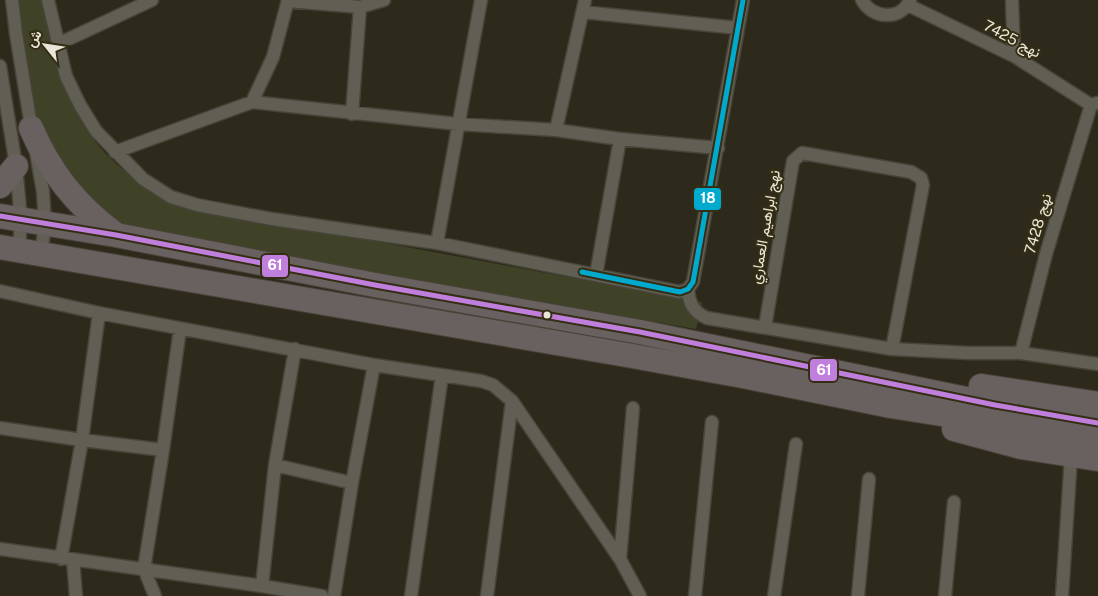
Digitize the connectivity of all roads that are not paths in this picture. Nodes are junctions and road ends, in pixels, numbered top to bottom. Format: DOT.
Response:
graph roads {
  1 [pos="12,0"];
  2 [pos="48,0"];
  3 [pos="152,0"];
  4 [pos="288,0"];
  5 [pos="384,0"];
  6 [pos="481,0"];
  7 [pos="743,0"];
  8 [pos="862,0"];
  9 [pos="1012,0"];
  10 [pos="909,2"];
  11 [pos="584,6"];
  12 [pos="360,7"];
  13 [pos="738,28"];
  14 [pos="58,44"];
  15 [pos="1014,56"];
  16 [pos="0,66"];
  17 [pos="252,102"];
  18 [pos="1094,104"];
  19 [pos="352,114"];
  20 [pos="458,124"];
  21 [pos="31,128"];
  22 [pos="556,130"];
  23 [pos="620,139"];
  24 [pos="718,148"];
  25 [pos="115,152"];
  26 [pos="16,166"];
  27 [pos="0,186"];
  28 [pos="11,218"];
  29 [pos="45,224"];
  30 [pos="116,235"];
  31 [pos="437,244"];
  32 [pos="20,250"];
  33 [pos="596,275"];
  34 [pos="688,289"];
  35 [pos="0,291"];
  36 [pos="99,313"];
  37 [pos="764,327"];
  38 [pos="180,329"];
  39 [pos="295,349"];
  40 [pos="892,349"];
  41 [pos="1021,353"];
  42 [pos="1098,364"];
  43 [pos="374,365"];
  44 [pos="442,375"];
  45 [pos="896,384"];
  46 [pos="512,401"];
  47 [pos="1098,404"];
  48 [pos="891,406"];
  49 [pos="633,408"];
  50 [pos="712,422"];
  51 [pos="1098,423"];
  52 [pos="0,428"];
  53 [pos="82,440"];
  54 [pos="1098,442"];
  55 [pos="796,444"];
  56 [pos="163,450"];
  57 [pos="1072,456"];
  58 [pos="1098,459"];
  59 [pos="275,465"];
  60 [pos="869,480"];
  61 [pos="352,483"];
  62 [pos="954,502"];
  63 [pos="0,549"];
  64 [pos="67,559"];
  65 [pos="620,559"];
  66 [pos="144,570"];
  67 [pos="262,586"];
  68 [pos="248,590"];
  69 [pos="76,596"];
  70 [pos="155,596"];
  71 [pos="322,596"];
  72 [pos="334,596"];
  73 [pos="411,596"];
  74 [pos="487,596"];
  75 [pos="640,596"];
  76 [pos="695,596"];
  77 [pos="774,596"];
  78 [pos="858,596"];
  79 [pos="944,596"];
  80 [pos="1062,596"];
  1 -- 21 [label="street"];
  2 -- 14 [label="street"];
  3 -- 14 [label="street"];
  4 -- 12 [label="street"];
  4 -- 17 [label="street"];
  5 -- 12 [label="street"];
  6 -- 20 [label="street"];
  7 -- 13 [label="street"];
  8 -- 10 [label="street"];
  9 -- 15 [label="street"];
  10 -- 15 [label="street, نهج 7425"];
  11 -- 13 [label="street"];
  11 -- 22 [label="street"];
  12 -- 19 [label="street"];
  13 -- 24 [label="street"];
  14 -- 25 [label="street"];
  15 -- 18 [label="street, نهج 7425"];
  16 -- 26 [label="street"];
  17 -- 19 [label="street"];
  17 -- 25 [label="street"];
  18 -- 41 [label="street, نهج 7428"];
  19 -- 20 [label="street"];
  20 -- 22 [label="street"];
  20 -- 31 [label="street"];
  21 -- 29 [label="street"];
  21 -- 30 [label="highway"];
  22 -- 23 [label="street"];
  23 -- 24 [label="street"];
  23 -- 33 [label="street"];
  24 -- 34 [label="street"];
  25 -- 31 [label="street"];
  26 -- 27 [label="highway"];
  26 -- 28 [label="street"];
  28 -- 29 [label="highway"];
  28 -- 32 [label="street"];
  29 -- 30 [label="highway"];
  29 -- 32 [label="street"];
  30 -- 45 [label="highway"];
  31 -- 33 [label="street"];
  32 -- 48 [label="highway"];
  33 -- 34 [label="street"];
  34 -- 37 [label="street"];
  35 -- 36 [label="street"];
  36 -- 38 [label="street"];
  36 -- 53 [label="street"];
  37 -- 40 [label="street"];
  37 -- 40 [label="street, نهج ابراهيم العماري"];
  38 -- 39 [label="street"];
  38 -- 56 [label="street"];
  39 -- 43 [label="street"];
  39 -- 59 [label="street"];
  40 -- 41 [label="street"];
  41 -- 42 [label="street"];
  43 -- 44 [label="street"];
  43 -- 61 [label="street"];
  44 -- 46 [label="street"];
  44 -- 73 [label="street"];
  45 -- 47 [label="highway"];
  45 -- 51 [label="highway"];
  46 -- 65 [label="street"];
  46 -- 74 [label="street"];
  48 -- 54 [label="highway"];
  48 -- 57 [label="highway"];
  49 -- 65 [label="street"];
  50 -- 76 [label="street"];
  52 -- 53 [label="street"];
  53 -- 56 [label="street"];
  53 -- 64 [label="street"];
  55 -- 77 [label="street"];
  56 -- 66 [label="street"];
  57 -- 58 [label="highway"];
  57 -- 80 [label="street"];
  59 -- 61 [label="street"];
  59 -- 67 [label="street"];
  60 -- 78 [label="street"];
  61 -- 72 [label="street"];
  62 -- 79 [label="street"];
  63 -- 64 [label="street"];
  64 -- 66 [label="street"];
  64 -- 69 [label="street"];
  65 -- 75 [label="street"];
  66 -- 68 [label="street"];
  66 -- 70 [label="street"];
  67 -- 68 [label="street"];
  67 -- 71 [label="street"];
}
